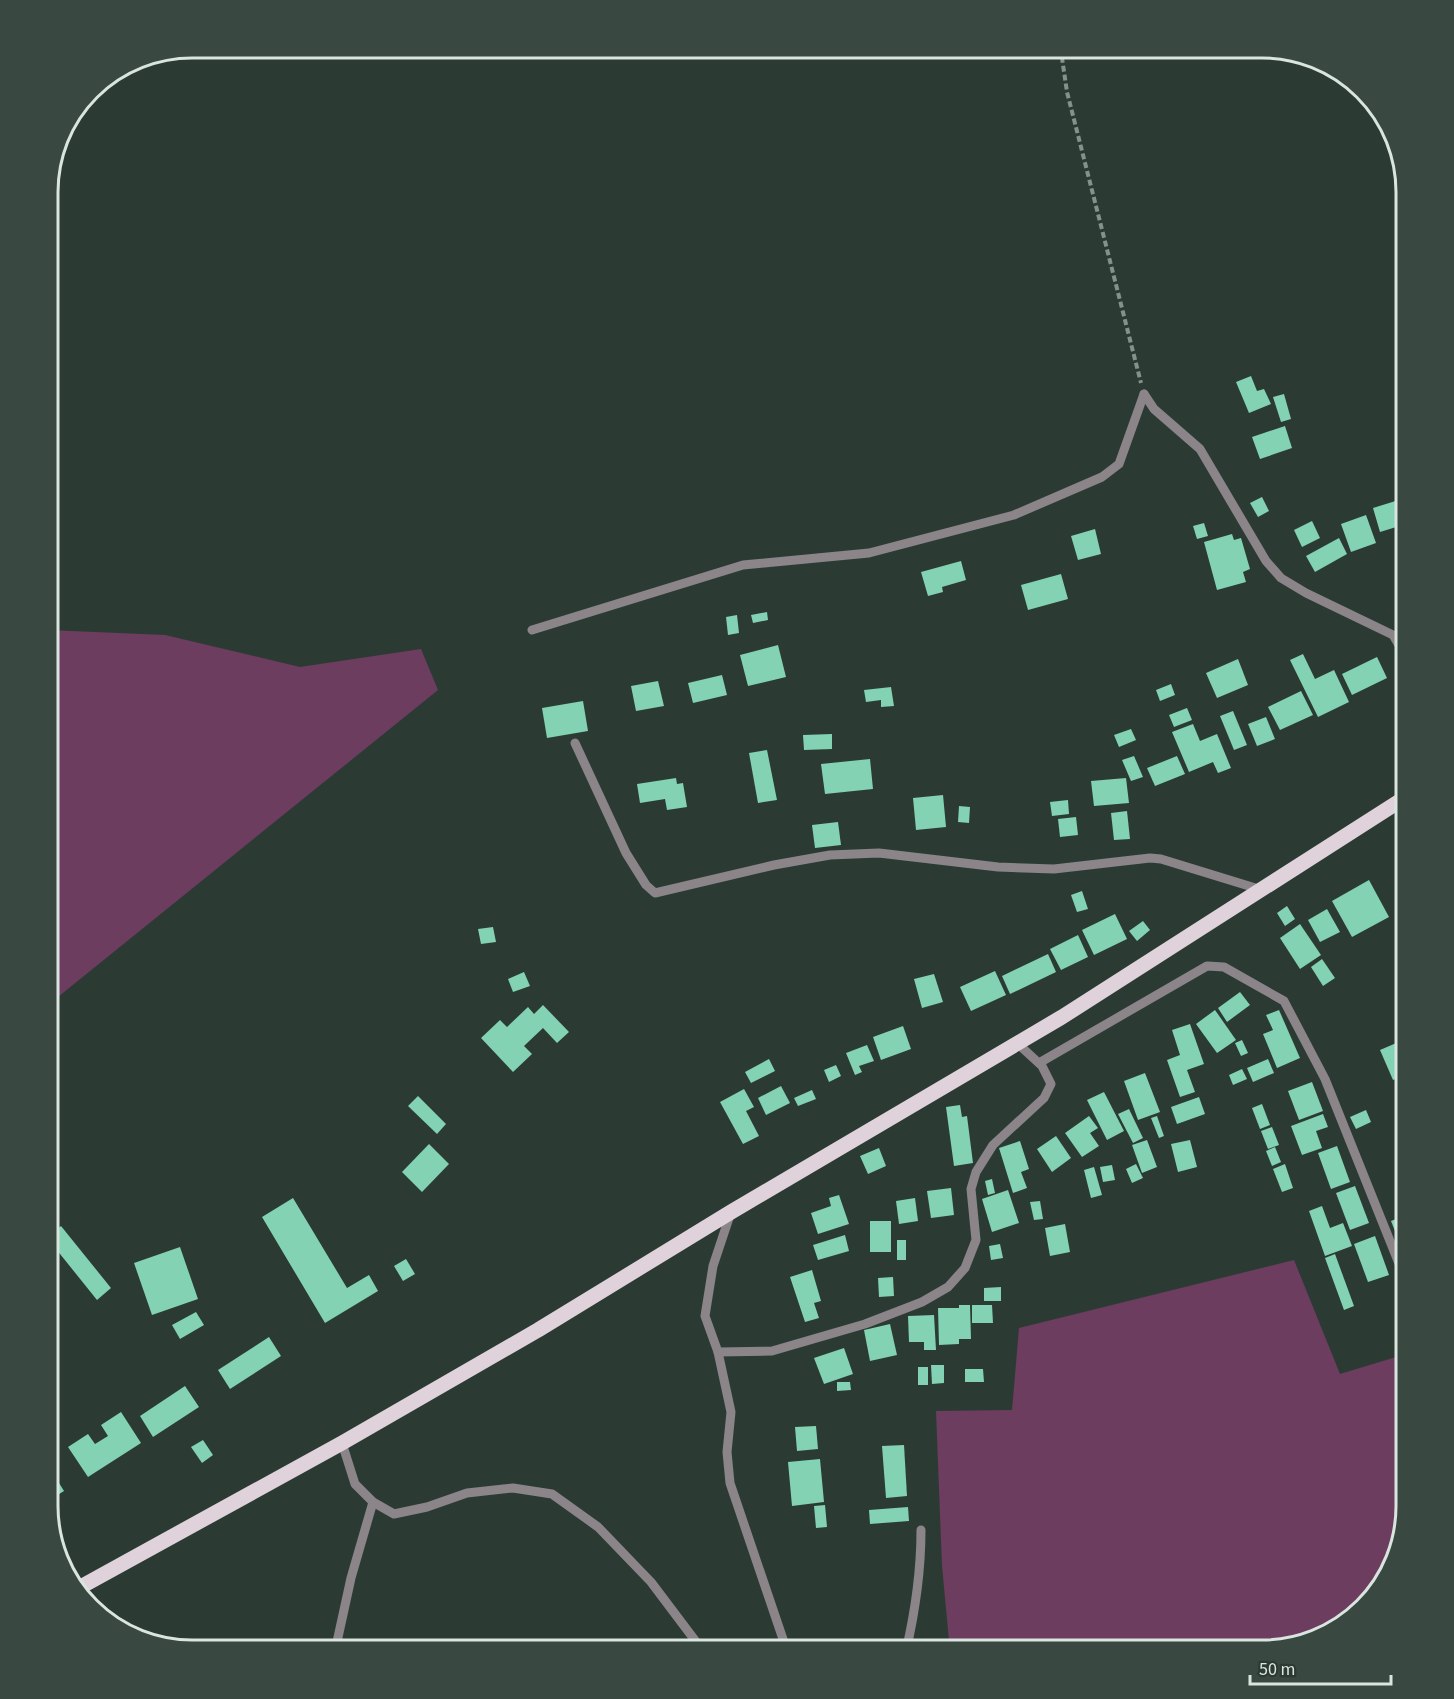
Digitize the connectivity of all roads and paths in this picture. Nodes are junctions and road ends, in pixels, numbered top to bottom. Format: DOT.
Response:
graph roads {
  1 [pos="1062,59"];
  2 [pos="1144,394"];
  3 [pos="532,630"];
  4 [pos="1396,640"];
  5 [pos="575,743"];
  6 [pos="1396,803"];
  7 [pos="1262,890"];
  8 [pos="1017,1043"];
  9 [pos="1039,1063"];
  10 [pos="731,1212"];
  11 [pos="1396,1256"];
  12 [pos="718,1352"];
  13 [pos="342,1443"];
  14 [pos="373,1502"];
  15 [pos="921,1530"];
  16 [pos="84,1585"];
  17 [pos="337,1640"];
  18 [pos="695,1640"];
  19 [pos="783,1640"];
  20 [pos="908,1640"];
  1 -- 2 [label="path"];
  2 -- 3 [label="lane"];
  2 -- 4 [label="lane"];
  5 -- 7 [label="lane"];
  6 -- 7 [label="main road"];
  7 -- 8 [label="main road"];
  8 -- 9 [label="lane"];
  8 -- 10 [label="main road"];
  9 -- 11 [label="lane"];
  9 -- 12 [label="lane"];
  10 -- 12 [label="lane"];
  10 -- 13 [label="main road"];
  12 -- 19 [label="lane"];
  13 -- 14 [label="lane"];
  13 -- 16 [label="main road"];
  14 -- 17 [label="lane"];
  14 -- 18 [label="lane"];
  15 -- 20 [label="lane"];
}
